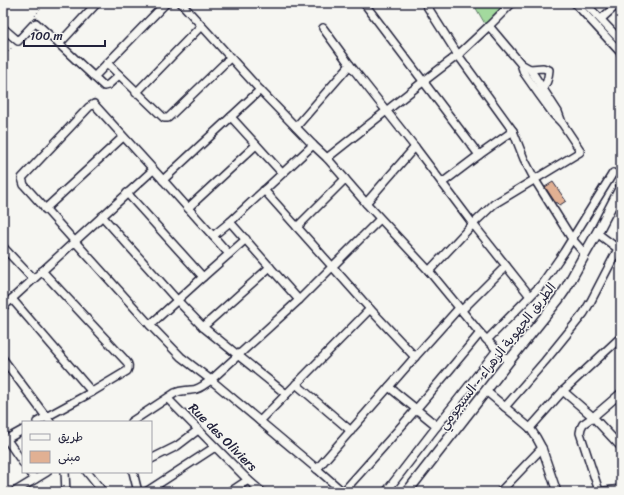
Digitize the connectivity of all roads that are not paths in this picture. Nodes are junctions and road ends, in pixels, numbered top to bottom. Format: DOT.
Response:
graph roads {
  1 [pos="98,3"];
  2 [pos="166,3"];
  3 [pos="180,3"];
  4 [pos="364,3"];
  5 [pos="425,3"];
  6 [pos="512,3"];
  7 [pos="575,3"];
  8 [pos="585,3"];
  9 [pos="619,3"];
  10 [pos="601,20"];
  11 [pos="201,26"];
  12 [pos="489,26"];
  13 [pos="3,28"];
  14 [pos="323,28"];
  15 [pos="621,41"];
  16 [pos="58,44"];
  17 [pos="621,52"];
  18 [pos="458,55"];
  19 [pos="230,57"];
  20 [pos="107,63"];
  21 [pos="521,64"];
  22 [pos="350,65"];
  23 [pos="530,69"];
  24 [pos="119,75"];
  25 [pos="94,77"];
  26 [pos="424,81"];
  27 [pos="260,90"];
  28 [pos="540,91"];
  29 [pos="136,93"];
  30 [pos="386,110"];
  31 [pos="231,117"];
  32 [pos="296,127"];
  33 [pos="513,131"];
  34 [pos="123,137"];
  35 [pos="256,144"];
  36 [pos="313,145"];
  37 [pos="415,147"];
  38 [pos="479,155"];
  39 [pos="327,158"];
  40 [pos="153,170"];
  41 [pos="282,173"];
  42 [pos="613,173"];
  43 [pos="345,179"];
  44 [pos="163,180"];
  45 [pos="534,180"];
  46 [pos="442,183"];
  47 [pos="621,187"];
  48 [pos="264,190"];
  49 [pos="128,193"];
  50 [pos="366,203"];
  51 [pos="188,208"];
  52 [pos="45,209"];
  53 [pos="102,216"];
  54 [pos="380,219"];
  55 [pos="230,222"];
  56 [pos="473,224"];
  57 [pos="296,227"];
  58 [pos="597,233"];
  59 [pos="213,236"];
  60 [pos="572,239"];
  61 [pos="246,240"];
  62 [pos="74,241"];
  63 [pos="3,247"];
  64 [pos="620,250"];
  65 [pos="229,254"];
  66 [pos="585,254"];
  67 [pos="506,266"];
  68 [pos="270,267"];
  69 [pos="332,267"];
  70 [pos="42,271"];
  71 [pos="429,271"];
  72 [pos="203,277"];
  73 [pos="33,278"];
  74 [pos="530,296"];
  75 [pos="12,299"];
  76 [pos="177,300"];
  77 [pos="299,300"];
  78 [pos="3,307"];
  79 [pos="370,309"];
  80 [pos="460,309"];
  81 [pos="150,325"];
  82 [pos="203,327"];
  83 [pos="480,333"];
  84 [pos="621,337"];
  85 [pos="487,340"];
  86 [pos="497,350"];
  87 [pos="238,355"];
  88 [pos="414,357"];
  89 [pos="3,359"];
  90 [pos="509,361"];
  91 [pos="211,380"];
  92 [pos="296,384"];
  93 [pos="389,387"];
  94 [pos="486,391"];
  95 [pos="564,391"];
  96 [pos="92,392"];
  97 [pos="621,393"];
  98 [pos="286,394"];
  99 [pos="168,399"];
  100 [pos="505,407"];
  101 [pos="416,409"];
  102 [pos="593,417"];
  103 [pos="49,419"];
  104 [pos="133,421"];
  105 [pos="260,421"];
  106 [pos="438,426"];
  107 [pos="530,428"];
  108 [pos="22,430"];
  109 [pos="198,430"];
  110 [pos="351,431"];
  111 [pos="4,438"];
  112 [pos="215,447"];
  113 [pos="621,447"];
  114 [pos="542,448"];
  115 [pos="152,458"];
  116 [pos="22,462"];
  117 [pos="317,469"];
  118 [pos="30,473"];
  119 [pos="45,473"];
  120 [pos="65,473"];
  121 [pos="88,473"];
  122 [pos="132,473"];
  123 [pos="35,479"];
  124 [pos="248,480"];
  125 [pos="621,489"];
  126 [pos="14,492"];
  127 [pos="66,492"];
  128 [pos="103,492"];
  129 [pos="138,492"];
  130 [pos="146,492"];
  131 [pos="230,492"];
  132 [pos="262,492"];
  133 [pos="343,492"];
  134 [pos="386,492"];
  135 [pos="407,492"];
  136 [pos="500,492"];
  137 [pos="557,492"];
  138 [pos="598,492"];
  1 -- 16 [label="street"];
  2 -- 20 [label="street"];
  3 -- 11 [label="street"];
  4 -- 26 [label="street"];
  5 -- 18 [label="street"];
  6 -- 12 [label="street"];
  7 -- 17 [label="street"];
  8 -- 10 [label="street"];
  9 -- 10 [label="street"];
  10 -- 15 [label="street"];
  11 -- 19 [label="street"];
  11 -- 29 [label="street"];
  12 -- 18 [label="street"];
  12 -- 21 [label="street"];
  13 -- 16 [label="street"];
  14 -- 22 [label="street"];
  16 -- 25 [label="street"];
  18 -- 26 [label="street"];
  18 -- 33 [label="street"];
  19 -- 27 [label="street"];
  19 -- 29 [label="street"];
  20 -- 24 [label="street"];
  20 -- 25 [label="street"];
  21 -- 23 [label="street"];
  21 -- 28 [label="street"];
  22 -- 30 [label="street"];
  22 -- 32 [label="street"];
  23 -- 28 [label="street"];
  23 -- 28 [label="street"];
  24 -- 25 [label="street"];
  24 -- 29 [label="street"];
  26 -- 30 [label="street"];
  26 -- 38 [label="street"];
  27 -- 31 [label="street"];
  27 -- 32 [label="street"];
  28 -- 45 [label="street"];
  30 -- 37 [label="street"];
  30 -- 39 [label="street"];
  31 -- 35 [label="street"];
  31 -- 44 [label="street"];
  32 -- 36 [label="street"];
  33 -- 38 [label="street"];
  33 -- 45 [label="street"];
  34 -- 40 [label="street"];
  34 -- 52 [label="street"];
  34 -- 52 [label="street"];
  35 -- 41 [label="street"];
  35 -- 51 [label="street"];
  36 -- 39 [label="street"];
  36 -- 41 [label="street"];
  37 -- 46 [label="street"];
  37 -- 50 [label="street"];
  38 -- 46 [label="street"];
  39 -- 43 [label="street"];
  40 -- 44 [label="street"];
  40 -- 49 [label="street"];
  41 -- 48 [label="street"];
  42 -- 60 [label="street"];
  43 -- 50 [label="street"];
  43 -- 57 [label="street"];
  44 -- 51 [label="street"];
  45 -- 56 [label="street"];
  45 -- 60 [label="street"];
  46 -- 56 [label="street"];
  47 -- 58 [label="main road, الطريق الجهوية الزهراء - السيجومي"];
  48 -- 55 [label="street"];
  48 -- 57 [label="street"];
  49 -- 53 [label="street"];
  49 -- 72 [label="street"];
  50 -- 54 [label="street"];
  51 -- 59 [label="street"];
  52 -- 62 [label="street"];
  53 -- 62 [label="street"];
  53 -- 76 [label="street"];
  54 -- 69 [label="street"];
  54 -- 71 [label="street"];
  55 -- 59 [label="street"];
  55 -- 61 [label="street"];
  56 -- 67 [label="street"];
  56 -- 71 [label="street"];
  57 -- 69 [label="street"];
  58 -- 64 [label="street"];
  58 -- 66 [label="main road, الطريق الجهوية الزهراء - السيجومي"];
  59 -- 65 [label="street"];
  60 -- 66 [label="street"];
  60 -- 74 [label="street"];
  61 -- 65 [label="street"];
  61 -- 68 [label="street"];
  62 -- 70 [label="street"];
  62 -- 81 [label="street"];
  63 -- 73 [label="street"];
  64 -- 100 [label="street"];
  65 -- 72 [label="street"];
  66 -- 90 [label="main road, الطريق الجهوية الزهراء - السيجومي"];
  67 -- 74 [label="street"];
  67 -- 80 [label="street"];
  68 -- 77 [label="street"];
  68 -- 82 [label="street"];
  69 -- 77 [label="street"];
  69 -- 79 [label="street"];
  70 -- 73 [label="street"];
  70 -- 96 [label="street"];
  71 -- 80 [label="street"];
  72 -- 76 [label="street"];
  73 -- 75 [label="street"];
  74 -- 85 [label="street"];
  75 -- 78 [label="street"];
  75 -- 96 [label="street"];
  76 -- 81 [label="street"];
  76 -- 82 [label="street"];
  77 -- 87 [label="street"];
  79 -- 88 [label="street"];
  79 -- 92 [label="street"];
  80 -- 83 [label="street"];
  80 -- 88 [label="street"];
  81 -- 91 [label="street"];
  82 -- 87 [label="street"];
  83 -- 85 [label="street"];
  83 -- 101 [label="street"];
  84 -- 95 [label="street"];
  85 -- 86 [label="street"];
  86 -- 90 [label="street"];
  86 -- 106 [label="street"];
  87 -- 91 [label="street"];
  87 -- 98 [label="street"];
  88 -- 93 [label="street"];
  89 -- 103 [label="street"];
  90 -- 94 [label="main road, الطريق الجهوية الزهراء - السيجومي"];
  91 -- 99 [label="street"];
  91 -- 105 [label="street"];
  92 -- 98 [label="street"];
  92 -- 110 [label="street"];
  93 -- 101 [label="street"];
  93 -- 110 [label="street"];
  94 -- 100 [label="street"];
  94 -- 135 [label="main road, الطريق الجهوية الزهراء - السيجومي"];
  95 -- 102 [label="street"];
  95 -- 107 [label="street"];
  96 -- 103 [label="street"];
  97 -- 102 [label="street"];
  98 -- 105 [label="street"];
  99 -- 104 [label="street"];
  99 -- 109 [label="street, Rue des Oliviers"];
  100 -- 107 [label="street"];
  101 -- 106 [label="street"];
  101 -- 133 [label="street"];
  102 -- 113 [label="street"];
  102 -- 138 [label="street"];
  105 -- 117 [label="street"];
  106 -- 134 [label="street"];
  107 -- 114 [label="street"];
  108 -- 111 [label="street"];
  109 -- 112 [label="street, Rue des Oliviers"];
  109 -- 115 [label="street"];
  110 -- 117 [label="street"];
  111 -- 116 [label="street"];
  112 -- 124 [label="street, Rue des Oliviers"];
  112 -- 130 [label="street"];
  114 -- 136 [label="street"];
  114 -- 137 [label="street"];
  117 -- 133 [label="street"];
  118 -- 123 [label="street"];
  119 -- 123 [label="street"];
  120 -- 127 [label="street"];
  121 -- 128 [label="street"];
  122 -- 129 [label="street"];
  123 -- 126 [label="street"];
  124 -- 131 [label="street"];
  124 -- 132 [label="street, Rue des Oliviers"];
  125 -- 138 [label="street"];
}
